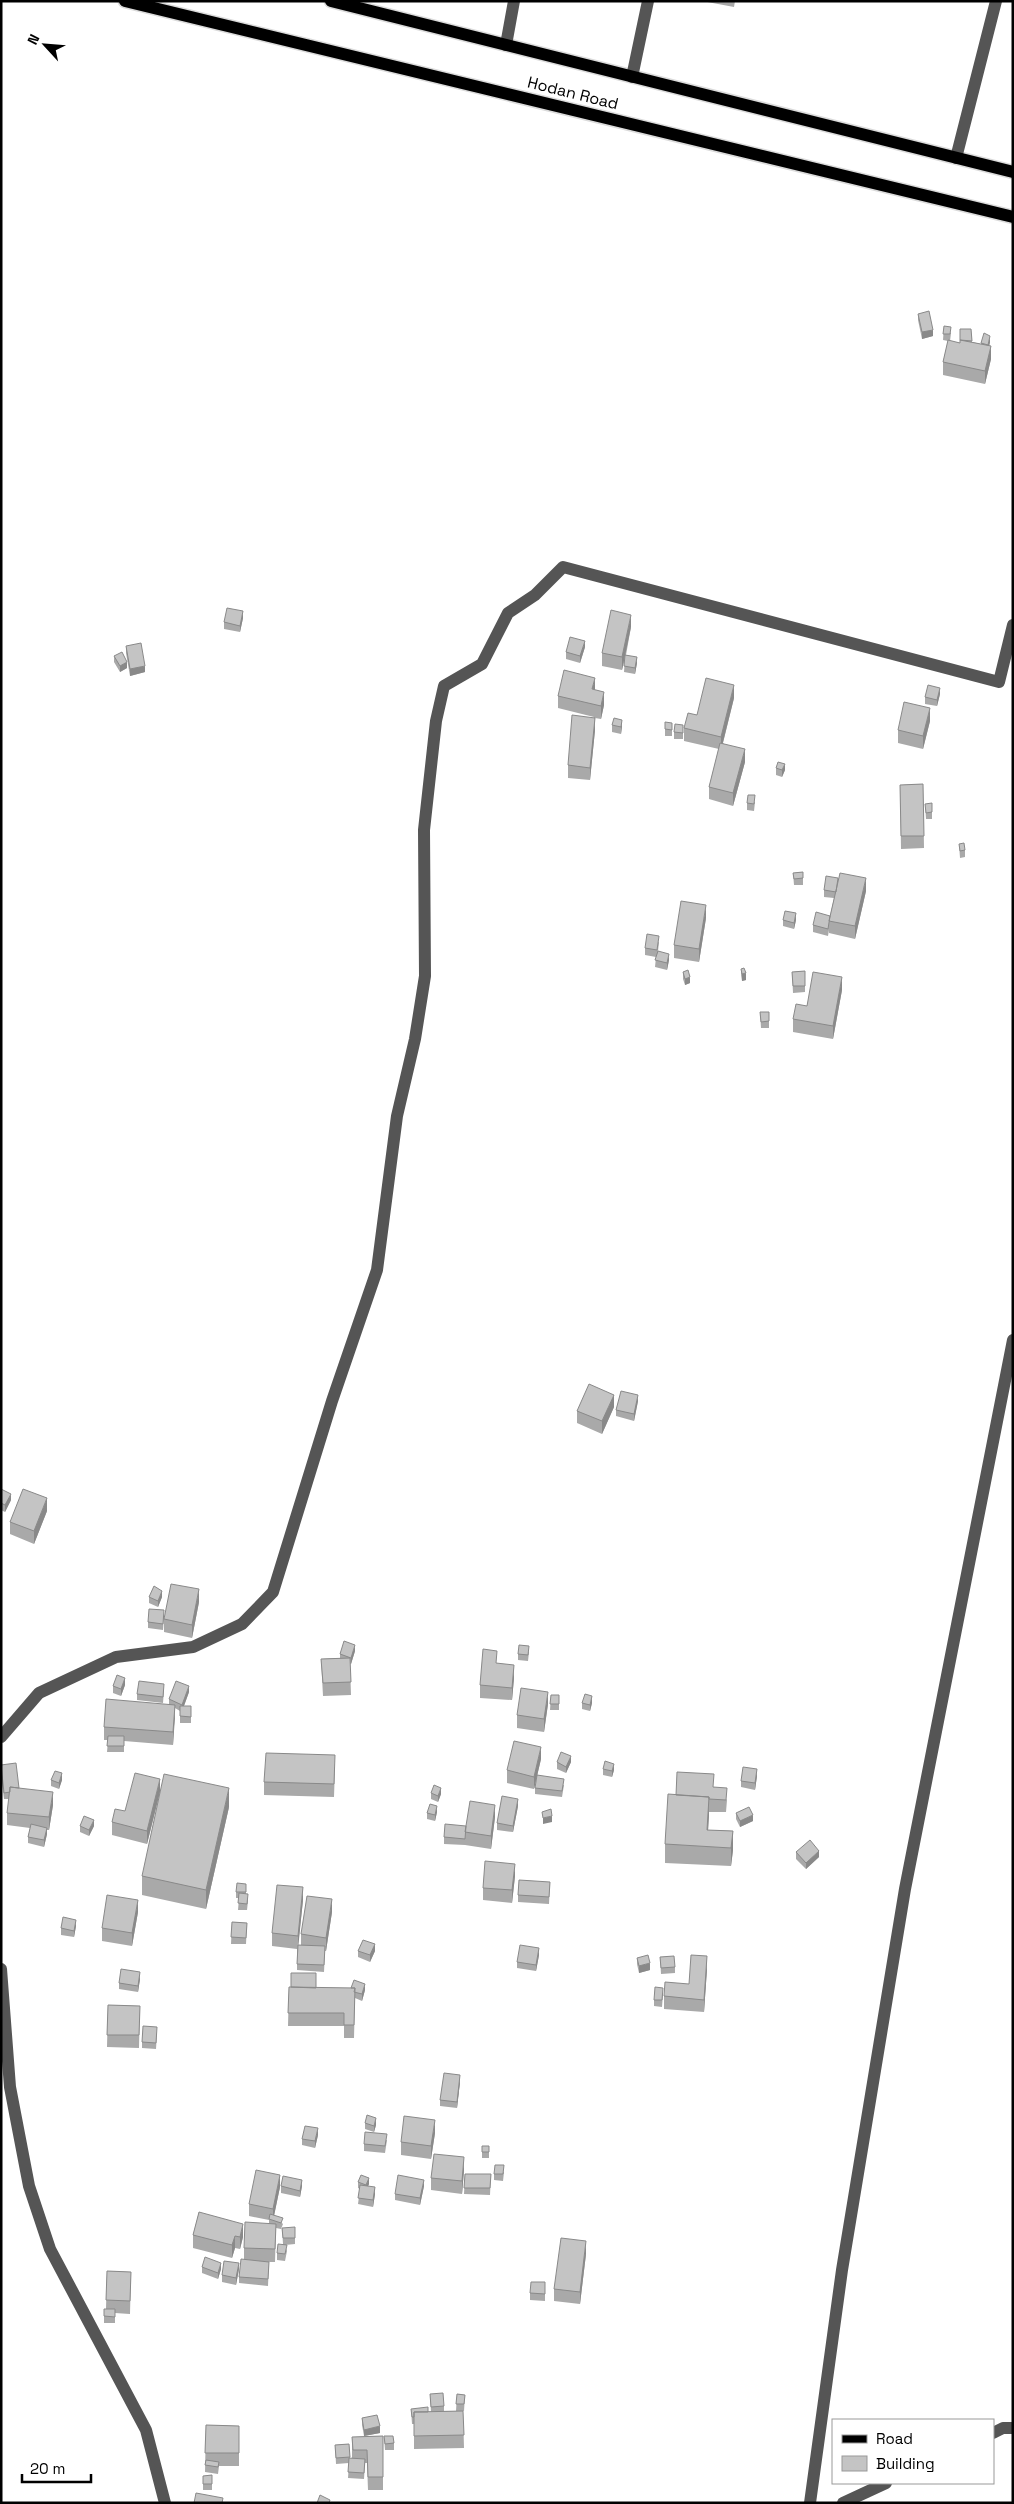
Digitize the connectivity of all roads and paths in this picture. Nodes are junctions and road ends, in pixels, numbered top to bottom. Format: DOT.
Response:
graph roads {
  1 [pos="125,1"];
  2 [pos="331,1"];
  3 [pos="514,1"];
  4 [pos="648,1"];
  5 [pos="996,1"];
  6 [pos="358,5"];
  7 [pos="506,45"];
  8 [pos="632,77"];
  9 [pos="956,158"];
  10 [pos="1013,172"];
  11 [pos="1013,217"];
  12 [pos="1013,625"];
  13 [pos="1013,1340"];
  14 [pos="1,1737"];
  15 [pos="1,1969"];
  16 [pos="1013,2428"];
  17 [pos="994,2432"];
  18 [pos="884,2484"];
  19 [pos="165,2503"];
  20 [pos="810,2503"];
  21 [pos="843,2503"];
  1 -- 11 [label="main road, Hodan Road"];
  2 -- 6 [label="main road, Hodan Road"];
  3 -- 7 [label="street"];
  4 -- 8 [label="street"];
  5 -- 9 [label="street"];
  6 -- 7 [label="main road, Hodan Road"];
  7 -- 8 [label="main road, Hodan Road"];
  8 -- 9 [label="main road, Hodan Road"];
  9 -- 10 [label="main road, Hodan Road"];
  12 -- 14 [label="street"];
  13 -- 20 [label="street"];
  15 -- 19 [label="street"];
  16 -- 17 [label="street"];
  18 -- 21 [label="street"];
}
